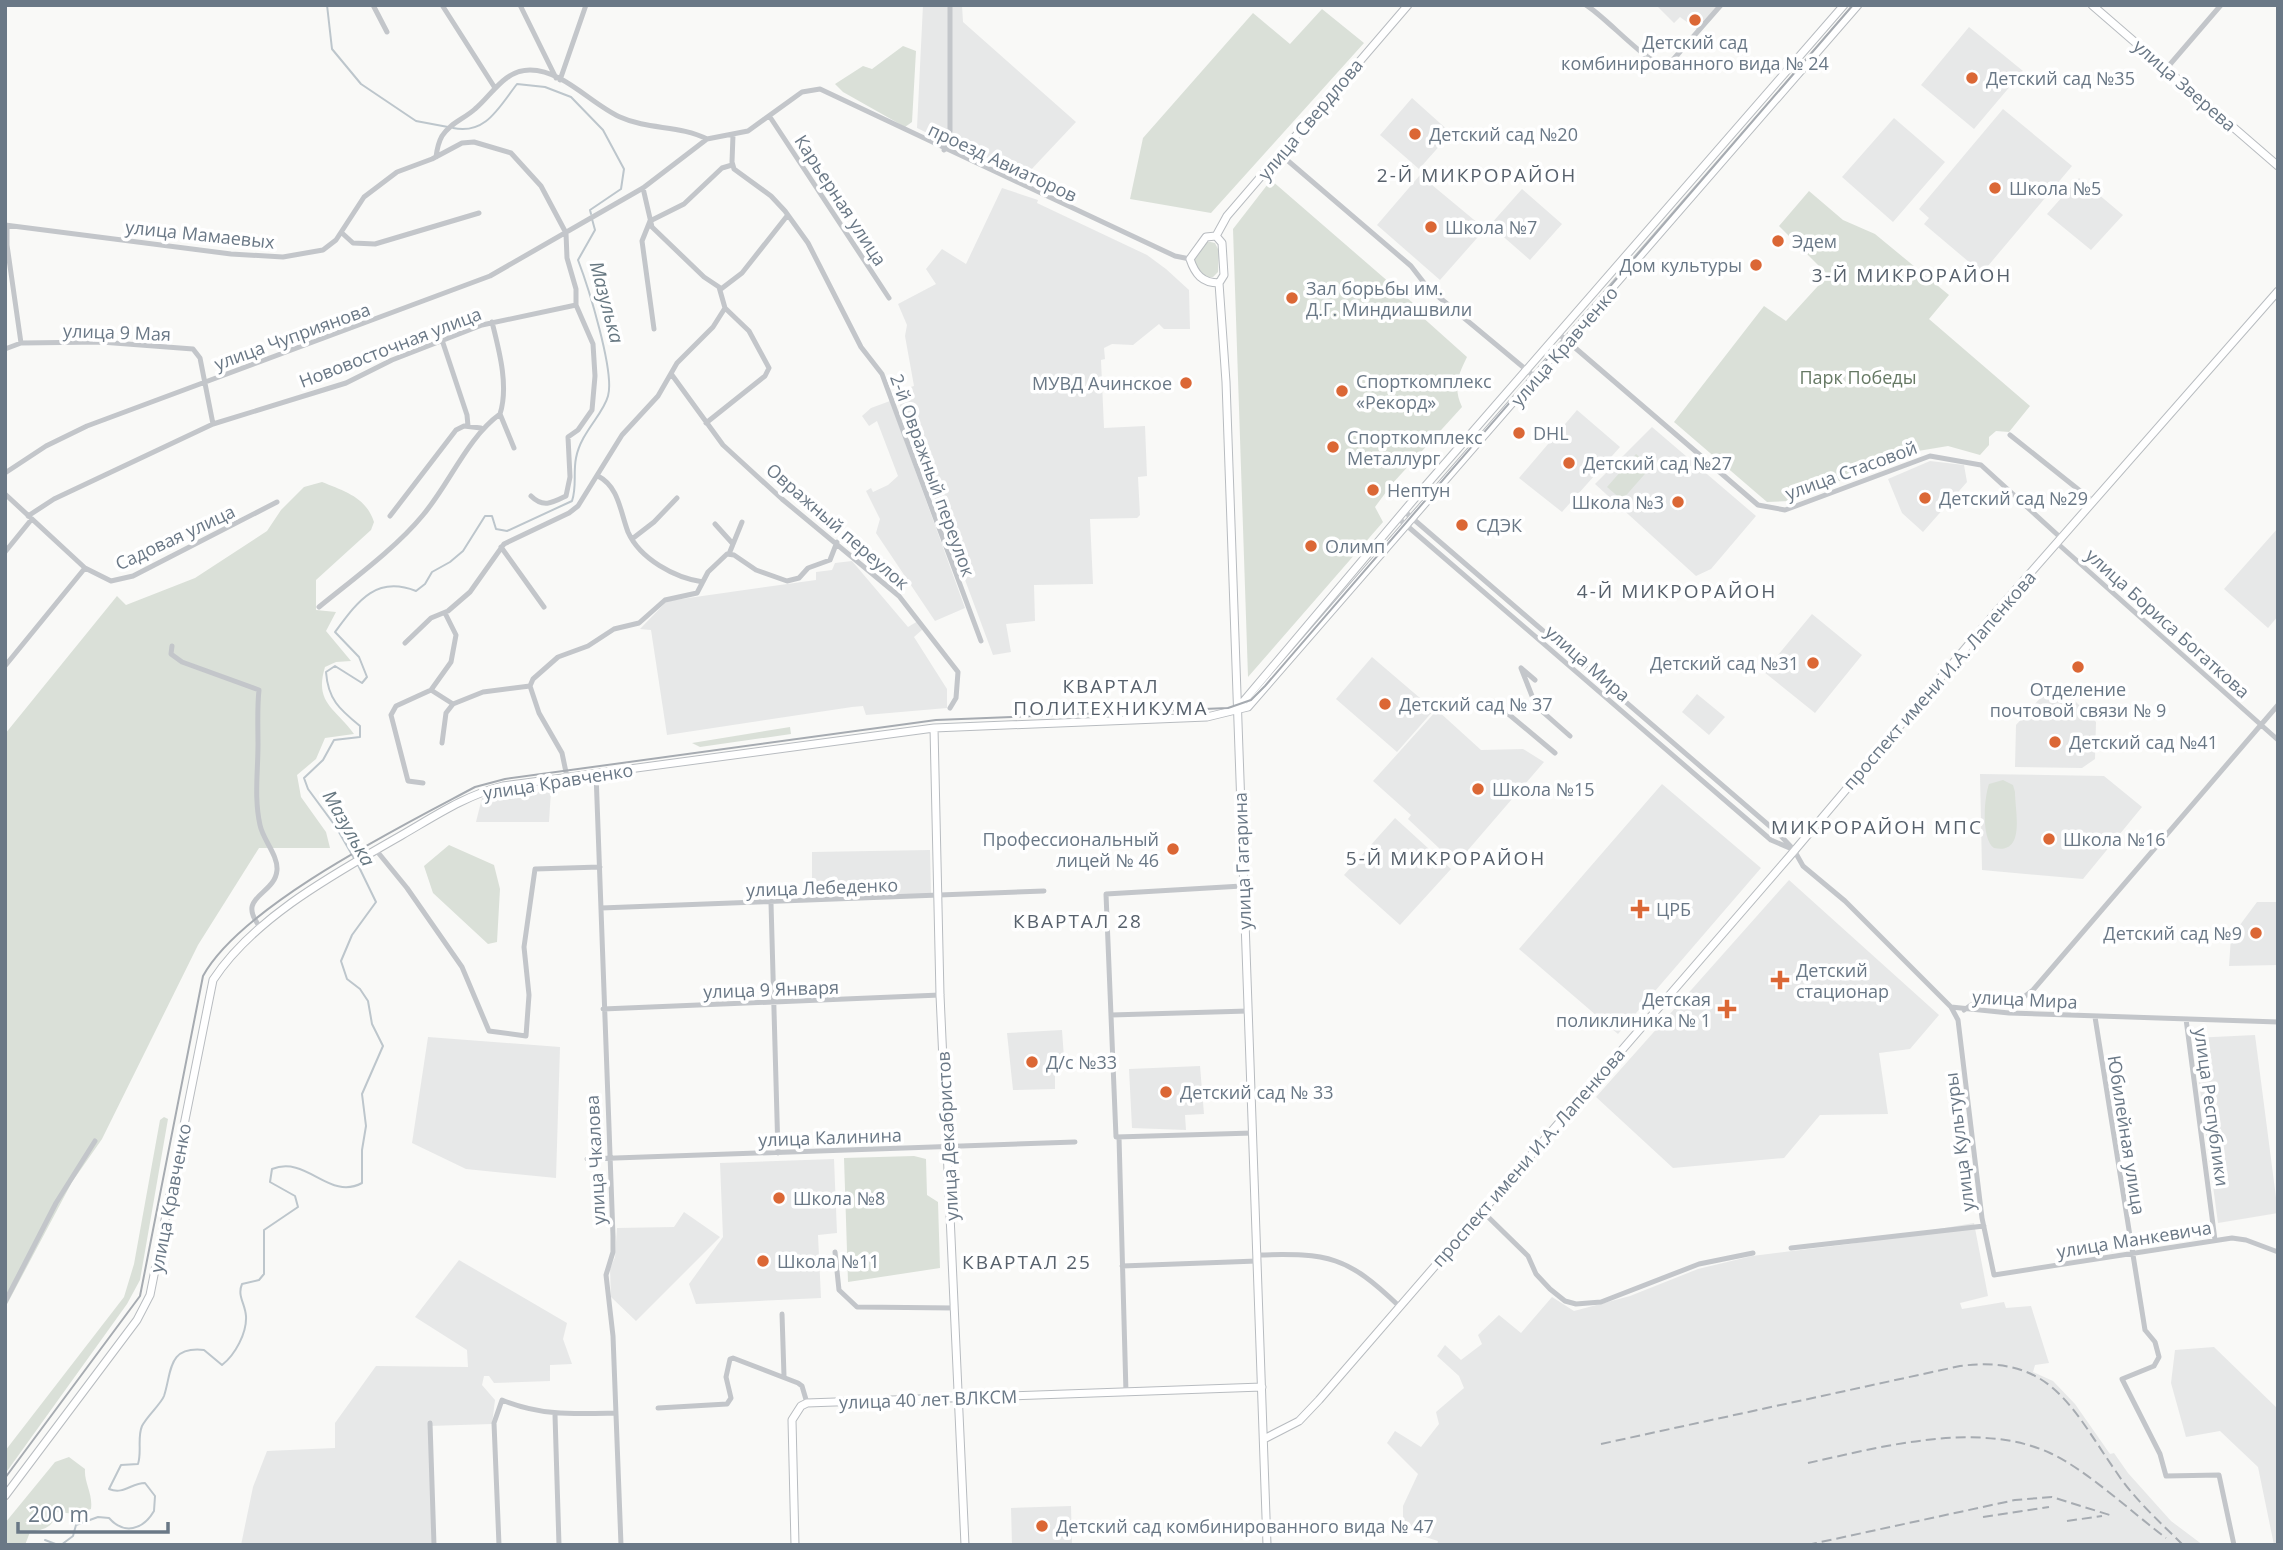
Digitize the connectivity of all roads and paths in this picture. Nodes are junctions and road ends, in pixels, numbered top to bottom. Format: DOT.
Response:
graph roads {
  1 [pos="373,5"];
  2 [pos="442,5"];
  3 [pos="520,5"];
  4 [pos="586,5"];
  5 [pos="950,5"];
  6 [pos="1408,5"];
  7 [pos="1586,5"];
  8 [pos="1721,5"];
  9 [pos="1858,5"];
  10 [pos="2092,5"];
  11 [pos="2221,5"];
  12 [pos="1843,7"];
  13 [pos="1850,15"];
  14 [pos="387,32"];
  15 [pos="1818,35"];
  16 [pos="1826,42"];
  17 [pos="1795,62"];
  18 [pos="1803,69"];
  19 [pos="2166,69"];
  20 [pos="558,79"];
  21 [pos="495,88"];
  22 [pos="1772,88"];
  23 [pos="1780,95"];
  24 [pos="770,117"];
  25 [pos="733,135"];
  26 [pos="707,139"];
  27 [pos="944,150"];
  28 [pos="1280,155"];
  29 [pos="436,157"];
  30 [pos="732,165"];
  31 [pos="2278,166"];
  32 [pos="643,188"];
  33 [pos="478,213"];
  34 [pos="787,216"];
  35 [pos="650,221"];
  36 [pos="6,225"];
  37 [pos="342,233"];
  38 [pos="566,233"];
  39 [pos="1216,236"];
  40 [pos="1637,244"];
  41 [pos="1645,251"];
  42 [pos="1189,259"];
  43 [pos="1219,283"];
  44 [pos="720,289"];
  45 [pos="2278,291"];
  46 [pos="889,298"];
  47 [pos="576,304"];
  48 [pos="725,308"];
  49 [pos="492,323"];
  50 [pos="654,329"];
  51 [pos="1559,334"];
  52 [pos="442,340"];
  53 [pos="1567,342"];
  54 [pos="21,343"];
  55 [pos="5,349"];
  56 [pos="1528,370"];
  57 [pos="672,375"];
  58 [pos="1536,378"];
  59 [pos="206,382"];
  60 [pos="1507,394"];
  61 [pos="1516,401"];
  62 [pos="500,414"];
  63 [pos="706,423"];
  64 [pos="213,424"];
  65 [pos="467,426"];
  66 [pos="481,428"];
  67 [pos="2010,435"];
  68 [pos="514,448"];
  69 [pos="1449,459"];
  70 [pos="1459,466"];
  71 [pos="5,474"];
  72 [pos="598,476"];
  73 [pos="5,494"];
  74 [pos="531,496"];
  75 [pos="677,498"];
  76 [pos="1415,498"];
  77 [pos="277,502"];
  78 [pos="2094,502"];
  79 [pos="1424,505"];
  80 [pos="1404,511"];
  81 [pos="390,516"];
  82 [pos="29,518"];
  83 [pos="1398,518"];
  84 [pos="1413,519"];
  85 [pos="742,522"];
  86 [pos="715,524"];
  87 [pos="1407,526"];
  88 [pos="1384,535"];
  89 [pos="632,538"];
  90 [pos="2059,540"];
  91 [pos="837,542"];
  92 [pos="1393,543"];
  93 [pos="733,544"];
  94 [pos="501,547"];
  95 [pos="5,552"];
  96 [pos="729,554"];
  97 [pos="1356,567"];
  98 [pos="85,568"];
  99 [pos="1366,575"];
  100 [pos="703,582"];
  101 [pos="319,607"];
  102 [pos="544,607"];
  103 [pos="445,612"];
  104 [pos="1293,640"];
  105 [pos="981,641"];
  106 [pos="405,643"];
  107 [pos="172,646"];
  108 [pos="1303,648"];
  109 [pos="5,666"];
  110 [pos="1535,680"];
  111 [pos="530,686"];
  112 [pos="1608,687"];
  113 [pos="431,690"];
  114 [pos="1248,693"];
  115 [pos="1603,694"];
  116 [pos="1256,701"];
  117 [pos="1494,702"];
  118 [pos="453,704"];
  119 [pos="2278,705"];
  120 [pos="950,708"];
  121 [pos="1236,709"];
  122 [pos="2260,725"];
  123 [pos="934,728"];
  124 [pos="1570,736"];
  125 [pos="2278,740"];
  126 [pos="442,743"];
  127 [pos="1556,753"];
  128 [pos="1694,761"];
  129 [pos="1688,768"];
  130 [pos="596,773"];
  131 [pos="568,777"];
  132 [pos="424,783"];
  133 [pos="376,850"];
  134 [pos="1794,850"];
  135 [pos="600,867"];
  136 [pos="1242,886"];
  137 [pos="1044,891"];
  138 [pos="938,898"];
  139 [pos="771,903"];
  140 [pos="601,908"];
  141 [pos="261,929"];
  142 [pos="940,995"];
  143 [pos="773,1004"];
  144 [pos="1951,1007"];
  145 [pos="603,1009"];
  146 [pos="1964,1010"];
  147 [pos="1248,1011"];
  148 [pos="1111,1014"];
  149 [pos="2095,1017"];
  150 [pos="2186,1019"];
  151 [pos="2278,1022"];
  152 [pos="1253,1133"];
  153 [pos="1116,1137"];
  154 [pos="95,1142"];
  155 [pos="1075,1142"];
  156 [pos="948,1146"];
  157 [pos="778,1153"];
  158 [pos="608,1158"];
  159 [pos="586,1159"];
  160 [pos="1482,1211"];
  161 [pos="1984,1226"];
  162 [pos="2216,1240"];
  163 [pos="1791,1248"];
  164 [pos="835,1252"];
  165 [pos="2278,1252"];
  166 [pos="1753,1253"];
  167 [pos="2132,1253"];
  168 [pos="1257,1258"];
  169 [pos="1122,1266"];
  170 [pos="1994,1275"];
  171 [pos="5,1302"];
  172 [pos="1399,1306"];
  173 [pos="955,1308"];
  174 [pos="782,1314"];
  175 [pos="784,1376"];
  176 [pos="1262,1387"];
  177 [pos="1126,1393"];
  178 [pos="960,1399"];
  179 [pos="807,1403"];
  180 [pos="659,1408"];
  181 [pos="615,1413"];
  182 [pos="555,1415"];
  183 [pos="430,1423"];
  184 [pos="1264,1439"];
  185 [pos="5,1496"];
  186 [pos="434,1545"];
  187 [pos="499,1545"];
  188 [pos="559,1545"];
  189 [pos="621,1545"];
  190 [pos="795,1545"];
  191 [pos="965,1545"];
  192 [pos="1267,1545"];
  193 [pos="2234,1545"];
  1 -- 14 [label="street"];
  2 -- 21 [label="street"];
  3 -- 20 [label="street"];
  4 -- 20 [label="street"];
  5 -- 27 [label="street"];
  6 -- 28 [label="main road, улица Свердлова"];
  7 -- 8 [label="street"];
  9 -- 13 [label="main road, улица Кравченко"];
  10 -- 19 [label="main road, улица Зверева"];
  11 -- 19 [label="street"];
  12 -- 13 [label="street"];
  12 -- 15 [label="main road, улица Кравченко"];
  13 -- 16 [label="main road, улица Кравченко"];
  15 -- 16 [label="street"];
  15 -- 17 [label="main road, улица Кравченко"];
  16 -- 18 [label="main road, улица Кравченко"];
  17 -- 18 [label="street"];
  17 -- 22 [label="main road, улица Кравченко"];
  18 -- 23 [label="main road, улица Кравченко"];
  19 -- 31 [label="main road, улица Зверева"];
  20 -- 21 [label="street"];
  20 -- 26 [label="street"];
  21 -- 29 [label="street"];
  22 -- 23 [label="street"];
  22 -- 40 [label="main road, улица Кравченко"];
  23 -- 41 [label="main road, улица Кравченко"];
  24 -- 25 [label="street"];
  24 -- 27 [label="street, проезд Авиаторов"];
  24 -- 46 [label="street, Карьерная улица"];
  25 -- 26 [label="street"];
  25 -- 30 [label="street"];
  26 -- 32 [label="street"];
  27 -- 42 [label="street, проезд Авиаторов"];
  28 -- 39 [label="main road, улица Свердлова"];
  28 -- 56 [label="street"];
  29 -- 37 [label="street, улица Мамаевых"];
  29 -- 38 [label="street, улица Мамаевых"];
  30 -- 34 [label="street, 2-й Овражный переулок"];
  30 -- 35 [label="street"];
  32 -- 35 [label="street"];
  32 -- 38 [label="street, улица Чуприянова"];
  33 -- 37 [label="street"];
  34 -- 44 [label="street"];
  34 -- 105 [label="street, 2-й Овражный переулок"];
  35 -- 44 [label="street"];
  35 -- 50 [label="street"];
  36 -- 37 [label="street, улица Мамаевых"];
  36 -- 54 [label="street"];
  38 -- 47 [label="street"];
  38 -- 59 [label="street, улица Чуприянова"];
  39 -- 42 [label="main road"];
  39 -- 43 [label="main road"];
  40 -- 41 [label="street"];
  40 -- 51 [label="main road, улица Кравченко"];
  41 -- 53 [label="main road, улица Кравченко"];
  42 -- 43 [label="main road"];
  43 -- 121 [label="main road, улица Гагарина"];
  44 -- 48 [label="street"];
  45 -- 78 [label="main road, проспект имени И.А. Лапенкова"];
  47 -- 49 [label="street, Нововосточная улица"];
  47 -- 74 [label="street"];
  48 -- 57 [label="street"];
  48 -- 63 [label="street"];
  49 -- 52 [label="street, Нововосточная улица"];
  49 -- 62 [label="street"];
  51 -- 53 [label="street, улица Стасовой"];
  51 -- 56 [label="main road, улица Кравченко"];
  52 -- 64 [label="street, Нововосточная улица"];
  52 -- 65 [label="street"];
  53 -- 58 [label="main road, улица Кравченко"];
  53 -- 90 [label="street, улица Стасовой"];
  54 -- 55 [label="street, улица 9 Мая"];
  54 -- 59 [label="street, улица 9 Мая"];
  56 -- 58 [label="street"];
  56 -- 60 [label="main road, улица Кравченко"];
  57 -- 63 [label="street, Овражный переулок"];
  57 -- 72 [label="street"];
  58 -- 61 [label="main road, улица Кравченко"];
  59 -- 64 [label="street"];
  59 -- 71 [label="street, улица Чуприянова"];
  60 -- 61 [label="street"];
  60 -- 69 [label="main road, улица Кравченко"];
  61 -- 70 [label="main road, улица Кравченко"];
  62 -- 66 [label="street"];
  62 -- 68 [label="street"];
  63 -- 91 [label="street, Овражный переулок"];
  64 -- 82 [label="street, Нововосточная улица"];
  65 -- 66 [label="street"];
  65 -- 81 [label="street"];
  66 -- 101 [label="street"];
  67 -- 78 [label="street"];
  69 -- 70 [label="street"];
  69 -- 76 [label="main road, улица Кравченко"];
  70 -- 79 [label="main road, улица Кравченко"];
  72 -- 89 [label="street"];
  72 -- 94 [label="street"];
  73 -- 82 [label="street"];
  75 -- 89 [label="street"];
  76 -- 79 [label="street"];
  76 -- 80 [label="main road, улица Кравченко"];
  77 -- 98 [label="street, Садовая улица"];
  78 -- 90 [label="main road, проспект имени И.А. Лапенкова"];
  79 -- 84 [label="main road, улица Кравченко"];
  80 -- 83 [label="main road, улица Кравченко"];
  80 -- 84 [label="street, улица Мира"];
  82 -- 95 [label="street, Нововосточная улица"];
  82 -- 98 [label="street"];
  83 -- 87 [label="street, улица Мира"];
  83 -- 88 [label="main road, улица Кравченко"];
  84 -- 87 [label="main road, улица Кравченко"];
  84 -- 112 [label="street, улица Мира"];
  85 -- 93 [label="street"];
  86 -- 93 [label="street"];
  87 -- 92 [label="main road, улица Кравченко"];
  87 -- 115 [label="street, улица Мира"];
  88 -- 92 [label="street"];
  88 -- 97 [label="main road, улица Кравченко"];
  89 -- 100 [label="street"];
  90 -- 122 [label="street, улица Бориса Богаткова"];
  90 -- 134 [label="main road, проспект имени И.А. Лапенкова"];
  91 -- 96 [label="street"];
  91 -- 120 [label="street, Овражный переулок"];
  92 -- 99 [label="main road, улица Кравченко"];
  93 -- 96 [label="street"];
  94 -- 102 [label="street"];
  94 -- 103 [label="street"];
  96 -- 100 [label="street"];
  97 -- 99 [label="street"];
  97 -- 104 [label="main road, улица Кравченко"];
  98 -- 109 [label="street"];
  99 -- 108 [label="main road, улица Кравченко"];
  100 -- 111 [label="street"];
  103 -- 106 [label="street"];
  103 -- 113 [label="street"];
  104 -- 108 [label="street"];
  104 -- 114 [label="main road, улица Кравченко"];
  107 -- 141 [label="street"];
  108 -- 116 [label="main road, улица Кравченко"];
  110 -- 124 [label="street"];
  111 -- 118 [label="street"];
  111 -- 131 [label="street"];
  112 -- 115 [label="street"];
  112 -- 128 [label="street, улица Мира"];
  113 -- 118 [label="street"];
  113 -- 132 [label="street"];
  114 -- 116 [label="street"];
  114 -- 121 [label="main road, улица Кравченко"];
  115 -- 129 [label="street, улица Мира"];
  116 -- 121 [label="main road, улица Кравченко"];
  117 -- 127 [label="street"];
  118 -- 126 [label="street"];
  119 -- 122 [label="street"];
  121 -- 123 [label="main road, улица Кравченко"];
  121 -- 136 [label="main road, улица Гагарина"];
  122 -- 125 [label="street, улица Бориса Богаткова"];
  122 -- 146 [label="street"];
  123 -- 130 [label="main road, улица Кравченко"];
  123 -- 138 [label="main road, улица Декабристов"];
  128 -- 129 [label="street"];
  128 -- 134 [label="street, улица Мира"];
  129 -- 134 [label="street, улица Мира"];
  130 -- 131 [label="main road, улица Кравченко"];
  130 -- 135 [label="street, улица Чкалова"];
  131 -- 133 [label="main road, улица Кравченко"];
  133 -- 135 [label="street"];
  133 -- 141 [label="main road, улица Кравченко"];
  134 -- 144 [label="street, улица Мира"];
  134 -- 160 [label="main road, проспект имени И.А. Лапенкова"];
  135 -- 140 [label="street, улица Чкалова"];
  136 -- 147 [label="main road, улица Гагарина"];
  136 -- 148 [label="street"];
  137 -- 138 [label="street, улица Лебеденко"];
  138 -- 139 [label="street, улица Лебеденко"];
  138 -- 142 [label="main road, улица Декабристов"];
  139 -- 140 [label="street, улица Лебеденко"];
  139 -- 143 [label="street"];
  140 -- 145 [label="street, улица Чкалова"];
  141 -- 185 [label="main road, улица Кравченко"];
  142 -- 143 [label="street, улица 9 Января"];
  142 -- 156 [label="main road, улица Декабристов"];
  143 -- 145 [label="street, улица 9 Января"];
  143 -- 157 [label="street"];
  144 -- 146 [label="street, улица Мира"];
  144 -- 161 [label="street, улица Культуры"];
  145 -- 158 [label="street, улица Чкалова"];
  146 -- 149 [label="street, улица Мира"];
  147 -- 148 [label="street"];
  147 -- 152 [label="main road, улица Гагарина"];
  148 -- 153 [label="street"];
  149 -- 150 [label="street, улица Мира"];
  149 -- 167 [label="street, Юбилейная улица"];
  150 -- 151 [label="street, улица Мира"];
  150 -- 162 [label="street, улица Республики"];
  152 -- 153 [label="street"];
  152 -- 168 [label="main road, улица Гагарина"];
  153 -- 169 [label="street"];
  154 -- 171 [label="street"];
  155 -- 156 [label="street, улица Калинина"];
  156 -- 157 [label="street, улица Калинина"];
  156 -- 173 [label="main road, улица Декабристов"];
  157 -- 158 [label="street, улица Калинина"];
  158 -- 159 [label="street, улица Калинина"];
  158 -- 181 [label="street, улица Чкалова"];
  160 -- 166 [label="street"];
  160 -- 172 [label="main road, проспект имени И.А. Лапенкова"];
  161 -- 163 [label="street"];
  161 -- 170 [label="street, улица Культуры"];
  162 -- 165 [label="street, улица Манкевича"];
  162 -- 167 [label="street, улица Манкевича"];
  164 -- 173 [label="street"];
  167 -- 170 [label="street, улица Манкевича"];
  167 -- 193 [label="street, Юбилейная улица"];
  168 -- 169 [label="street"];
  168 -- 172 [label="street"];
  168 -- 176 [label="main road, улица Гагарина"];
  169 -- 177 [label="street"];
  172 -- 184 [label="main road, проспект имени И.А. Лапенкова"];
  173 -- 178 [label="main road, улица Декабристов"];
  174 -- 175 [label="street"];
  175 -- 179 [label="street"];
  175 -- 180 [label="street"];
  176 -- 177 [label="main road, улица 40 лет ВЛКСМ"];
  176 -- 184 [label="main road, улица Гагарина"];
  177 -- 178 [label="main road, улица 40 лет ВЛКСМ"];
  178 -- 179 [label="main road, улица 40 лет ВЛКСМ"];
  178 -- 191 [label="main road, улица Декабристов"];
  179 -- 190 [label="main road"];
  181 -- 182 [label="street"];
  181 -- 189 [label="street, улица Чкалова"];
  182 -- 187 [label="street"];
  182 -- 188 [label="street"];
  183 -- 186 [label="street"];
  184 -- 192 [label="main road, улица Гагарина"];
}
